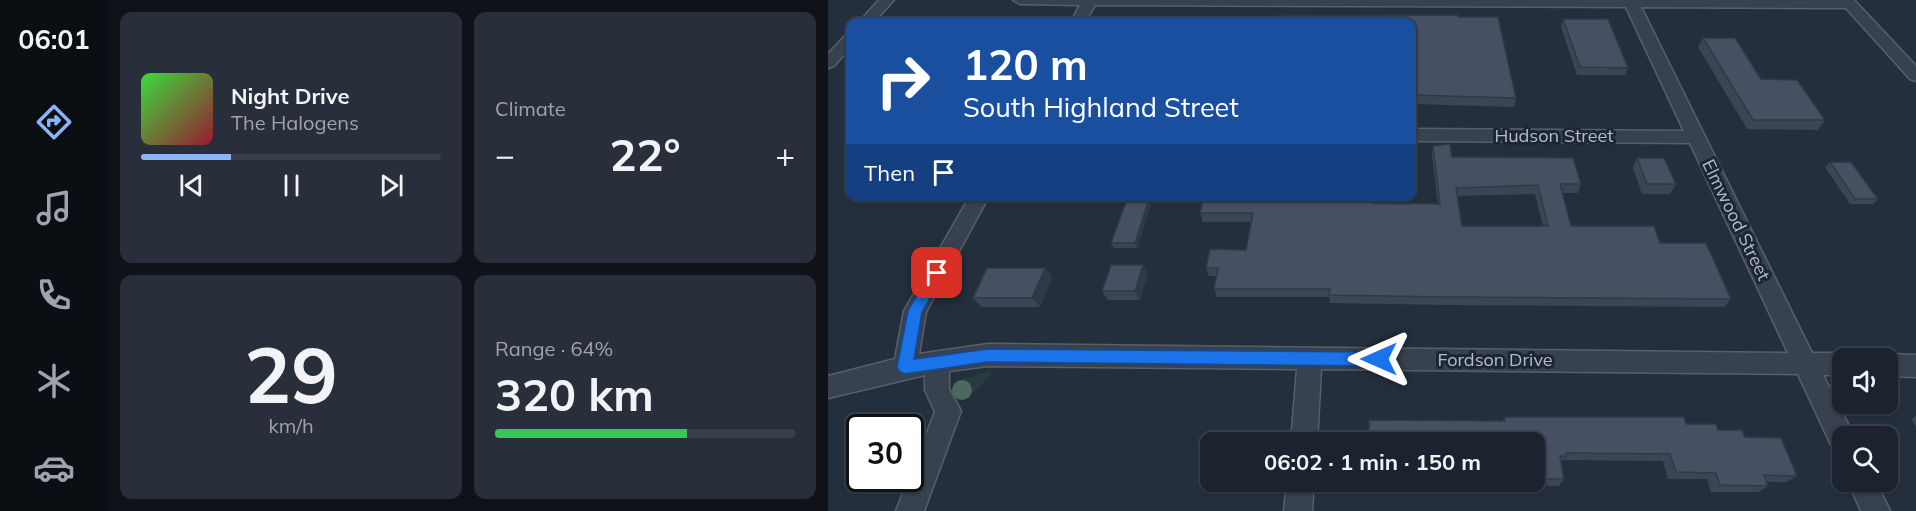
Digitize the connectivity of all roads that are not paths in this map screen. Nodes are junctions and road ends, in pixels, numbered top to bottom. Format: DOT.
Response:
graph roads {
  1 [pos="887,0"];
  2 [pos="1020,0"];
  3 [pos="1090,0"];
  4 [pos="1631,2"];
  5 [pos="1848,2"];
  6 [pos="870,18"];
  7 [pos="1080,18"];
  8 [pos="846,43"];
  9 [pos="828,63"];
  10 [pos="1916,76"];
  11 [pos="1416,135"];
  12 [pos="1696,137"];
  13 [pos="977,201"];
  14 [pos="1310,358"];
  15 [pos="937,362"];
  16 [pos="1806,363"];
  17 [pos="1832,364"];
  18 [pos="1898,365"];
  19 [pos="1916,366"];
  20 [pos="905,367"];
  21 [pos="828,387"];
  22 [pos="1835,426"];
  23 [pos="1305,432"];
  24 [pos="1300,492"];
  25 [pos="1867,492"];
  26 [pos="910,511"];
  27 [pos="1298,511"];
  28 [pos="1876,511"];
  1 -- 6 [label="street"];
  2 -- 3 [label="street"];
  3 -- 4 [label="street"];
  3 -- 7 [label="street"];
  4 -- 5 [label="street"];
  4 -- 12 [label="street, Elmwood Street"];
  5 -- 10 [label="street"];
  8 -- 9 [label="street"];
  11 -- 12 [label="street, Hudson Street"];
  12 -- 16 [label="street, Elmwood Street"];
  13 -- 20 [label="street"];
  14 -- 15 [label="street, Fordson Drive"];
  14 -- 16 [label="street, Fordson Drive"];
  14 -- 23 [label="street"];
  15 -- 20 [label="street, Fordson Drive"];
  15 -- 26 [label="street"];
  16 -- 17 [label="street, Fordson Drive"];
  16 -- 22 [label="street, Elmwood Street"];
  18 -- 19 [label="street"];
  20 -- 21 [label="street, Fordson Drive"];
  24 -- 27 [label="street"];
  25 -- 28 [label="street"];
}
